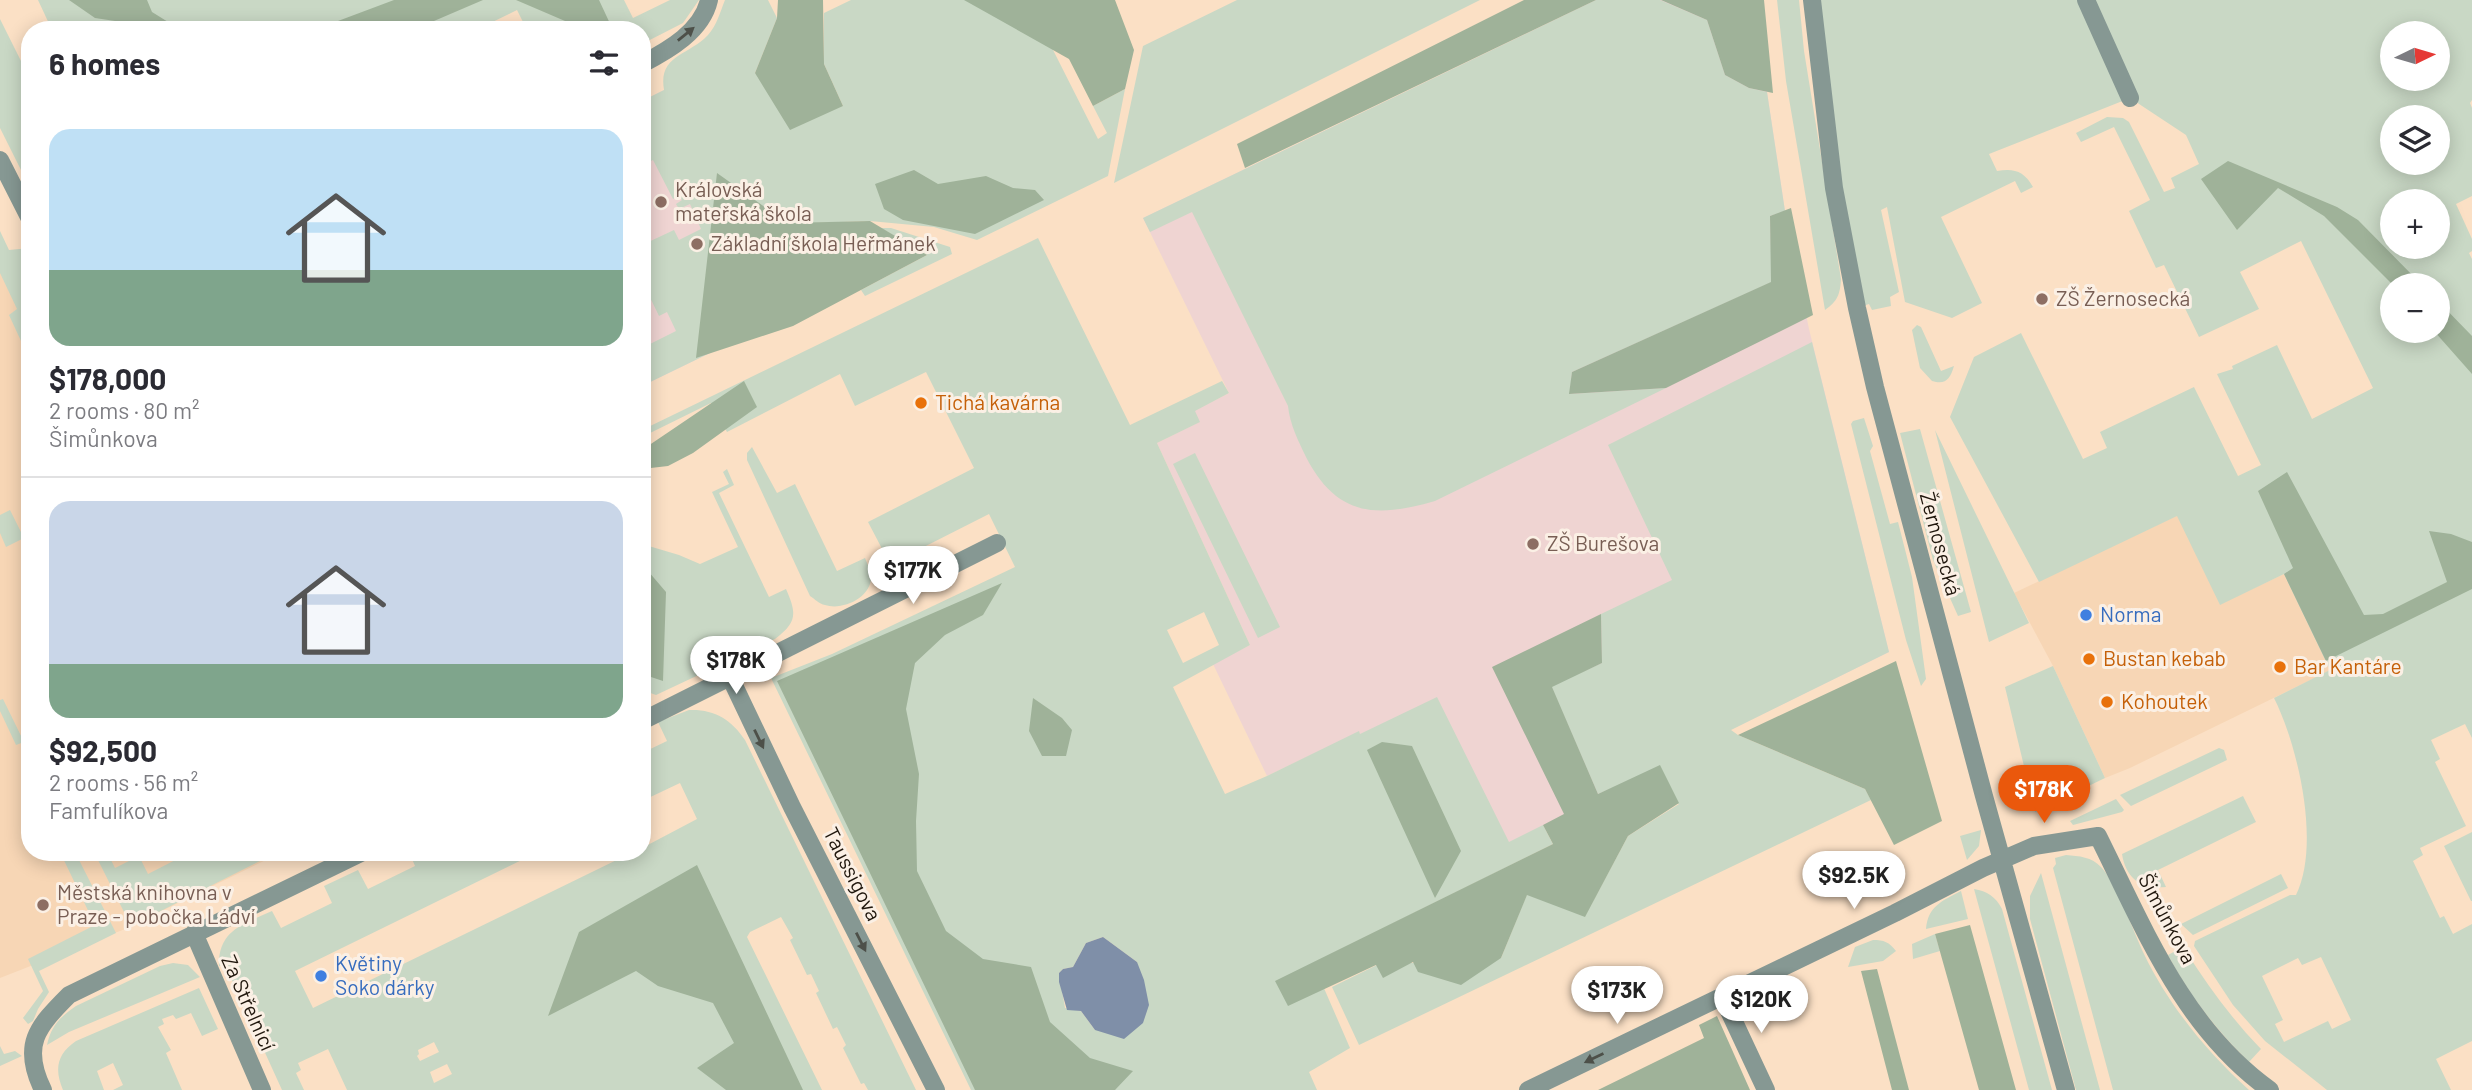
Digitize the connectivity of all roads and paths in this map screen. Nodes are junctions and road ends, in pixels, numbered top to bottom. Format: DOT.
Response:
graph roads {
  1 [pos="1812,0"];
  2 [pos="2086,0"];
  3 [pos="708,6"];
  4 [pos="651,60"];
  5 [pos="2130,98"];
  6 [pos="0,160"];
  7 [pos="21,201"];
  8 [pos="997,543"];
  9 [pos="730,677"];
  10 [pos="651,716"];
  11 [pos="2002,859"];
  12 [pos="344,861"];
  13 [pos="194,933"];
  14 [pos="1722,996"];
  15 [pos="42,1088"];
  16 [pos="262,1090"];
  17 [pos="936,1090"];
  18 [pos="1528,1090"];
  19 [pos="1766,1090"];
  20 [pos="2066,1090"];
  21 [pos="2270,1090"];
  1 -- 11 [label="street, Žernosecká"];
  2 -- 5 [label="street"];
  4 -- 3 [label="street, one-way"];
  6 -- 7 [label="street"];
  8 -- 9 [label="street"];
  9 -- 10 [label="street"];
  9 -- 17 [label="street, Taussigova, one-way"];
  11 -- 14 [label="street"];
  11 -- 20 [label="street, Žernosecká"];
  11 -- 21 [label="street, Šimůnkova"];
  12 -- 13 [label="street"];
  13 -- 15 [label="street"];
  13 -- 16 [label="street, Za Střelnicí"];
  14 -- 18 [label="street, one-way"];
  14 -- 19 [label="street"];
}
